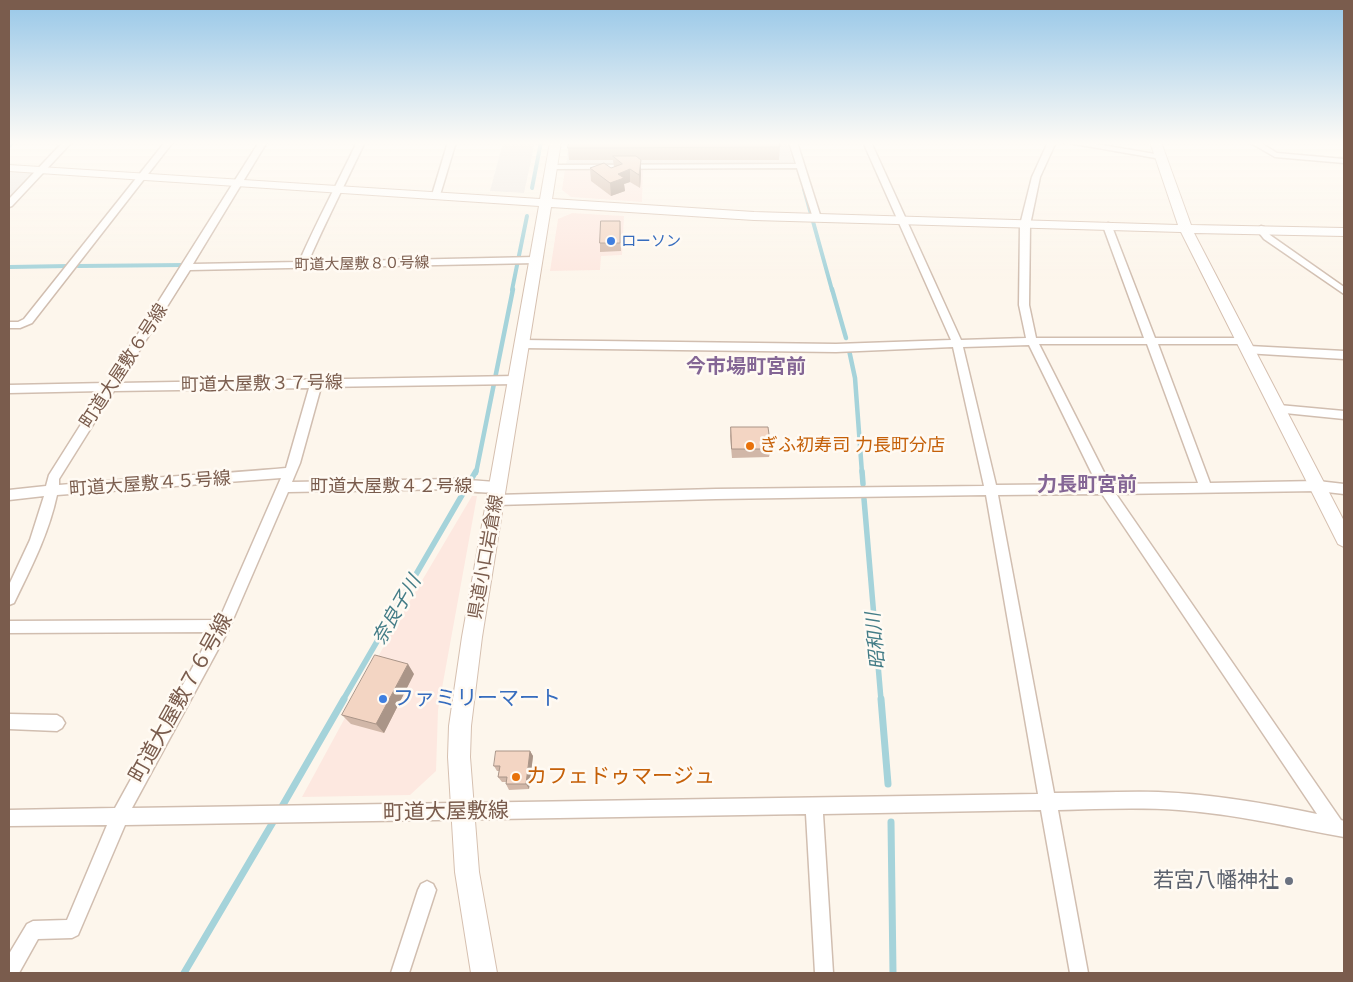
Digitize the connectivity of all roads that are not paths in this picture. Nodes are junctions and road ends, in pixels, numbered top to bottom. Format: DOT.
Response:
graph roads {
  1 [pos="24,188"];
  2 [pos="133,188"];
  3 [pos="235,188"];
  4 [pos="318,188"];
  5 [pos="438,188"];
  6 [pos="553,188"];
  7 [pos="804,188"];
  8 [pos="887,188"];
  9 [pos="1034,188"];
  10 [pos="1171,188"];
  11 [pos="337,189"];
  12 [pos="436,196"];
  13 [pos="553,203"];
  14 [pos="9,204"];
  15 [pos="813,218"];
  16 [pos="902,221"];
  17 [pos="1025,225"];
  18 [pos="1108,226"];
  19 [pos="1185,227"];
  20 [pos="1262,229"];
  21 [pos="1344,232"];
  22 [pos="536,260"];
  23 [pos="302,265"];
  24 [pos="187,267"];
  25 [pos="1344,291"];
  26 [pos="9,325"];
  27 [pos="1032,341"];
  28 [pos="957,342"];
  29 [pos="1150,342"];
  30 [pos="522,344"];
  31 [pos="1246,345"];
  32 [pos="1344,355"];
  33 [pos="516,380"];
  34 [pos="316,384"];
  35 [pos="110,387"];
  36 [pos="9,389"];
  37 [pos="1279,409"];
  38 [pos="1344,415"];
  39 [pos="291,472"];
  40 [pos="1318,486"];
  41 [pos="284,487"];
  42 [pos="1206,488"];
  43 [pos="1344,489"];
  44 [pos="991,490"];
  45 [pos="1106,490"];
  46 [pos="53,491"];
  47 [pos="497,493"];
  48 [pos="9,495"];
  49 [pos="1344,540"];
  50 [pos="9,599"];
  51 [pos="223,626"];
  52 [pos="9,627"];
  53 [pos="9,720"];
  54 [pos="56,723"];
  55 [pos="1048,801"];
  56 [pos="814,806"];
  57 [pos="462,812"];
  58 [pos="119,817"];
  59 [pos="9,818"];
  60 [pos="1339,828"];
  61 [pos="427,890"];
  62 [pos="9,972"];
  63 [pos="400,973"];
  64 [pos="484,973"];
  65 [pos="824,973"];
  66 [pos="1079,973"];
  1 -- 14 [label="street"];
  2 -- 26 [label="street"];
  3 -- 24 [label="street, 町道大屋敷６号線"];
  4 -- 11 [label="main road"];
  5 -- 12 [label="street"];
  6 -- 13 [label="main road, 県道小口岩倉線"];
  7 -- 15 [label="street"];
  8 -- 16 [label="street"];
  9 -- 17 [label="street"];
  10 -- 19 [label="main road"];
  11 -- 12 [label="main road"];
  11 -- 23 [label="street"];
  12 -- 13 [label="main road"];
  13 -- 15 [label="main road"];
  13 -- 22 [label="main road, 県道小口岩倉線"];
  15 -- 16 [label="main road"];
  16 -- 17 [label="main road"];
  16 -- 28 [label="street"];
  17 -- 18 [label="main road"];
  17 -- 27 [label="street"];
  18 -- 19 [label="main road"];
  18 -- 29 [label="street"];
  19 -- 20 [label="main road"];
  19 -- 31 [label="main road"];
  20 -- 21 [label="main road"];
  20 -- 25 [label="street"];
  22 -- 23 [label="street, 町道大屋敷８０号線"];
  22 -- 30 [label="main road, 県道小口岩倉線"];
  23 -- 24 [label="street, 町道大屋敷８０号線"];
  24 -- 35 [label="street, 町道大屋敷６号線"];
  27 -- 28 [label="street"];
  27 -- 29 [label="street"];
  27 -- 45 [label="street"];
  28 -- 30 [label="street"];
  28 -- 44 [label="street"];
  29 -- 31 [label="street"];
  29 -- 42 [label="street"];
  30 -- 33 [label="main road, 県道小口岩倉線"];
  31 -- 32 [label="street"];
  31 -- 37 [label="main road"];
  33 -- 34 [label="street, 町道大屋敷３７号線"];
  33 -- 47 [label="main road, 県道小口岩倉線"];
  34 -- 35 [label="street, 町道大屋敷３７号線"];
  34 -- 39 [label="street, 町道大屋敷７６号線"];
  35 -- 36 [label="street, 町道大屋敷３７号線"];
  35 -- 46 [label="street, 町道大屋敷６号線"];
  37 -- 38 [label="street"];
  37 -- 40 [label="main road"];
  39 -- 41 [label="street, 町道大屋敷７６号線"];
  39 -- 46 [label="street, 町道大屋敷４５号線"];
  40 -- 42 [label="street, 町道大屋敷４２号線"];
  40 -- 43 [label="street, 町道大屋敷４２号線"];
  40 -- 49 [label="main road"];
  41 -- 47 [label="street, 町道大屋敷４２号線"];
  41 -- 51 [label="street, 町道大屋敷７６号線"];
  42 -- 45 [label="street, 町道大屋敷４２号線"];
  44 -- 45 [label="street, 町道大屋敷４２号線"];
  44 -- 47 [label="street, 町道大屋敷４２号線"];
  44 -- 55 [label="street"];
  45 -- 60 [label="street"];
  46 -- 48 [label="street, 町道大屋敷４５号線"];
  46 -- 50 [label="street, 町道大屋敷６号線"];
  47 -- 57 [label="main road, 県道小口岩倉線"];
  51 -- 52 [label="street"];
  51 -- 58 [label="street, 町道大屋敷７６号線"];
  53 -- 54 [label="street"];
  55 -- 56 [label="street, 町道大屋敷線"];
  55 -- 60 [label="street, 町道大屋敷線"];
  55 -- 66 [label="street"];
  56 -- 57 [label="street, 町道大屋敷線"];
  56 -- 65 [label="street"];
  57 -- 58 [label="street, 町道大屋敷線"];
  57 -- 64 [label="main road, 県道小口岩倉線"];
  58 -- 59 [label="street, 町道大屋敷線"];
  58 -- 62 [label="street, 町道大屋敷７６号線"];
  61 -- 63 [label="street"];
}
